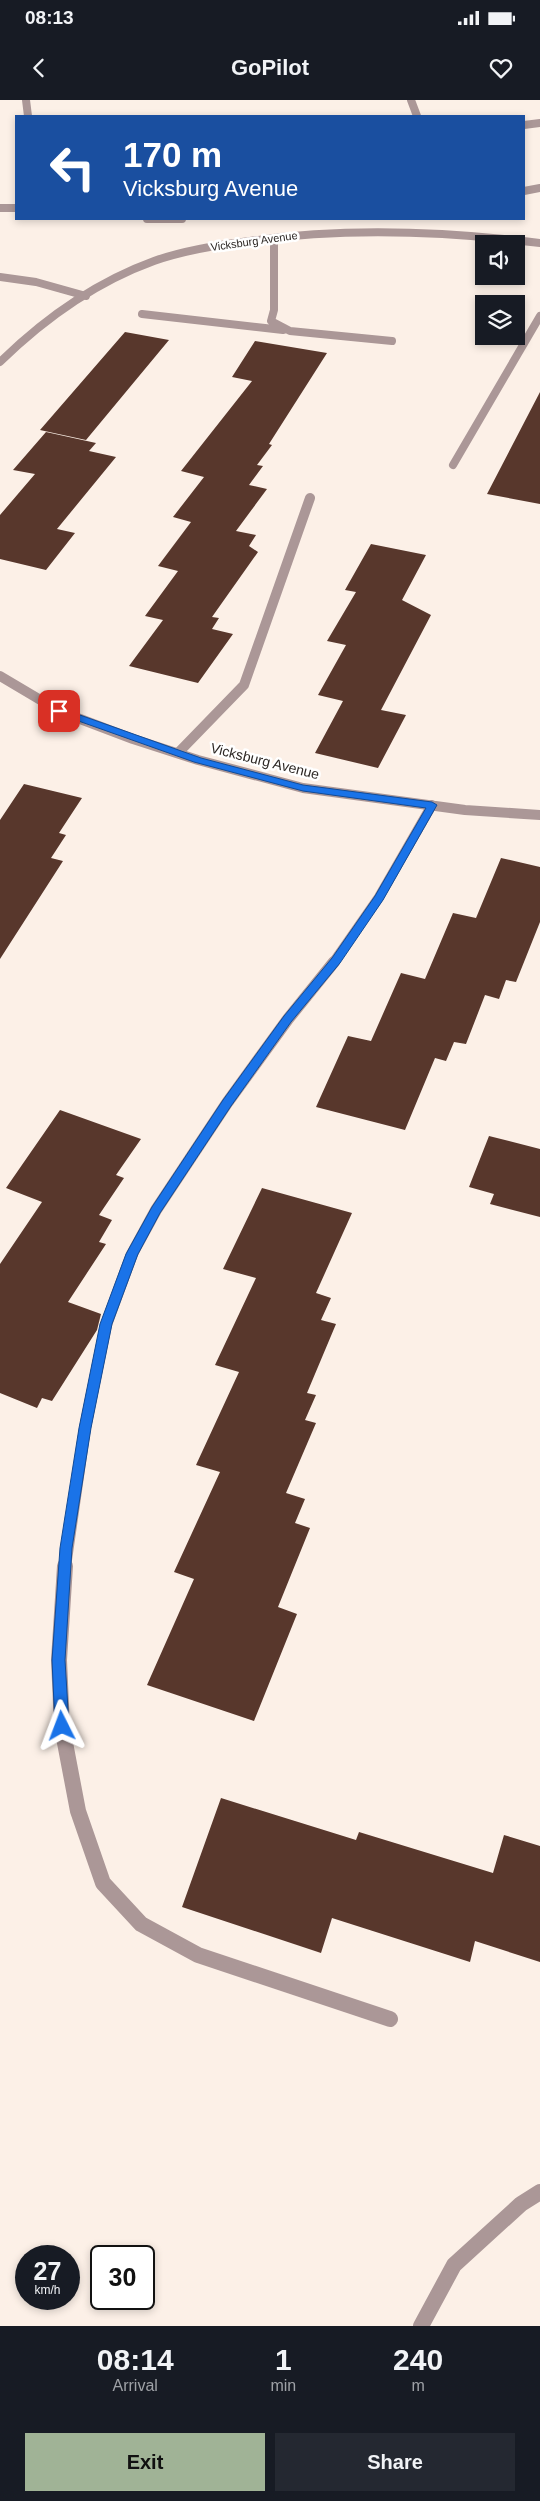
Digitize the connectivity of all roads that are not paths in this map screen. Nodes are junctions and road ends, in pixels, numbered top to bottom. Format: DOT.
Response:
graph roads {
  1 [pos="26,100"];
  2 [pos="411,100"];
  3 [pos="28,115"];
  4 [pos="417,115"];
  5 [pos="540,123"];
  6 [pos="525,125"];
  7 [pos="540,188"];
  8 [pos="525,191"];
  9 [pos="0,208"];
  10 [pos="15,208"];
  11 [pos="274,238"];
  12 [pos="540,243"];
  13 [pos="0,277"];
  14 [pos="86,296"];
  15 [pos="142,314"];
  16 [pos="540,316"];
  17 [pos="290,331"];
  18 [pos="392,341"];
  19 [pos="0,362"];
  20 [pos="453,465"];
  21 [pos="310,498"];
  22 [pos="0,676"];
  23 [pos="178,753"];
  24 [pos="432,805"];
  25 [pos="540,815"];
  26 [pos="390,2019"];
  27 [pos="540,2192"];
  28 [pos="421,2326"];
  1 -- 3 [label="street"];
  2 -- 4 [label="street"];
  5 -- 6 [label="street"];
  7 -- 8 [label="street"];
  9 -- 10 [label="street"];
  11 -- 12 [label="street, Vicksburg Avenue"];
  11 -- 14 [label="street, Vicksburg Avenue"];
  11 -- 17 [label="street"];
  13 -- 14 [label="street"];
  14 -- 19 [label="street, Vicksburg Avenue"];
  15 -- 17 [label="street"];
  16 -- 20 [label="street"];
  17 -- 18 [label="street"];
  21 -- 23 [label="street"];
  22 -- 23 [label="street, Vicksburg Avenue"];
  23 -- 24 [label="street, Vicksburg Avenue"];
  24 -- 25 [label="street, Vicksburg Avenue"];
  24 -- 26 [label="street"];
  27 -- 28 [label="street"];
}
